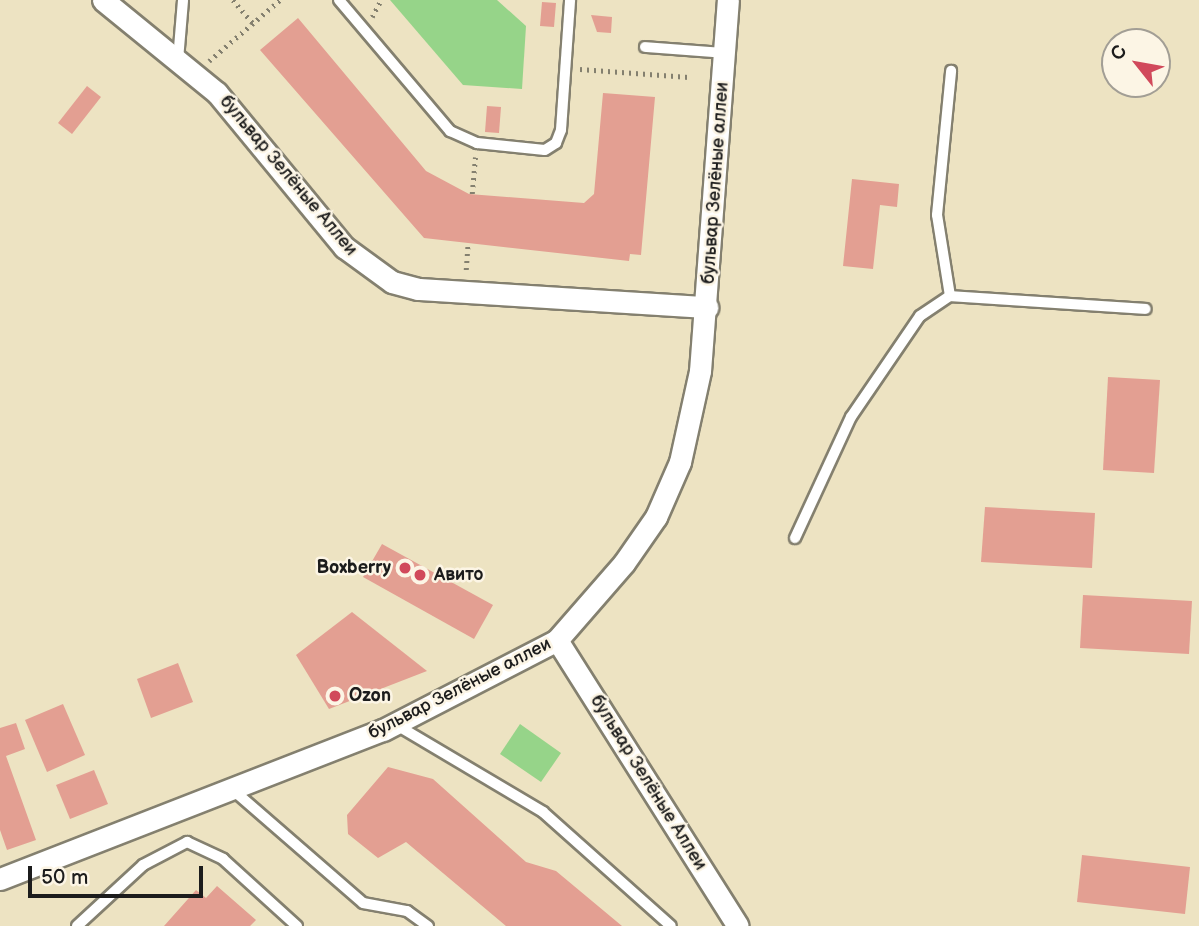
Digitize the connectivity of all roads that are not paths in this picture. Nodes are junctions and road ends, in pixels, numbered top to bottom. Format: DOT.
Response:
graph roads {
  1 [pos="103,0"];
  2 [pos="183,0"];
  3 [pos="339,0"];
  4 [pos="570,0"];
  5 [pos="728,0"];
  6 [pos="645,47"];
  7 [pos="725,53"];
  8 [pos="187,67"];
  9 [pos="951,72"];
  10 [pos="950,296"];
  11 [pos="707,307"];
  12 [pos="1146,309"];
  13 [pos="795,538"];
  14 [pos="557,640"];
  15 [pos="395,723"];
  16 [pos="233,790"];
  17 [pos="0,880"];
  18 [pos="77,926"];
  19 [pos="297,926"];
  20 [pos="428,926"];
  21 [pos="671,926"];
  22 [pos="738,926"];
  1 -- 8 [label="street, бульвар Зелёные Аллеи"];
  2 -- 8 [label="lane"];
  3 -- 4 [label="lane"];
  5 -- 7 [label="street, бульвар Зелёные аллеи"];
  6 -- 7 [label="lane"];
  7 -- 11 [label="street, бульвар Зелёные аллеи"];
  8 -- 11 [label="street, бульвар Зелёные Аллеи"];
  9 -- 10 [label="lane"];
  10 -- 12 [label="lane"];
  10 -- 13 [label="lane"];
  11 -- 14 [label="street, бульвар Зелёные аллеи"];
  14 -- 15 [label="street, бульвар Зелёные аллеи"];
  14 -- 22 [label="street, бульвар Зелёные Аллеи"];
  15 -- 16 [label="street, бульвар Зелёные аллеи"];
  15 -- 21 [label="lane"];
  16 -- 17 [label="street, бульвар Зелёные аллеи"];
  16 -- 20 [label="lane"];
  18 -- 19 [label="lane"];
}
